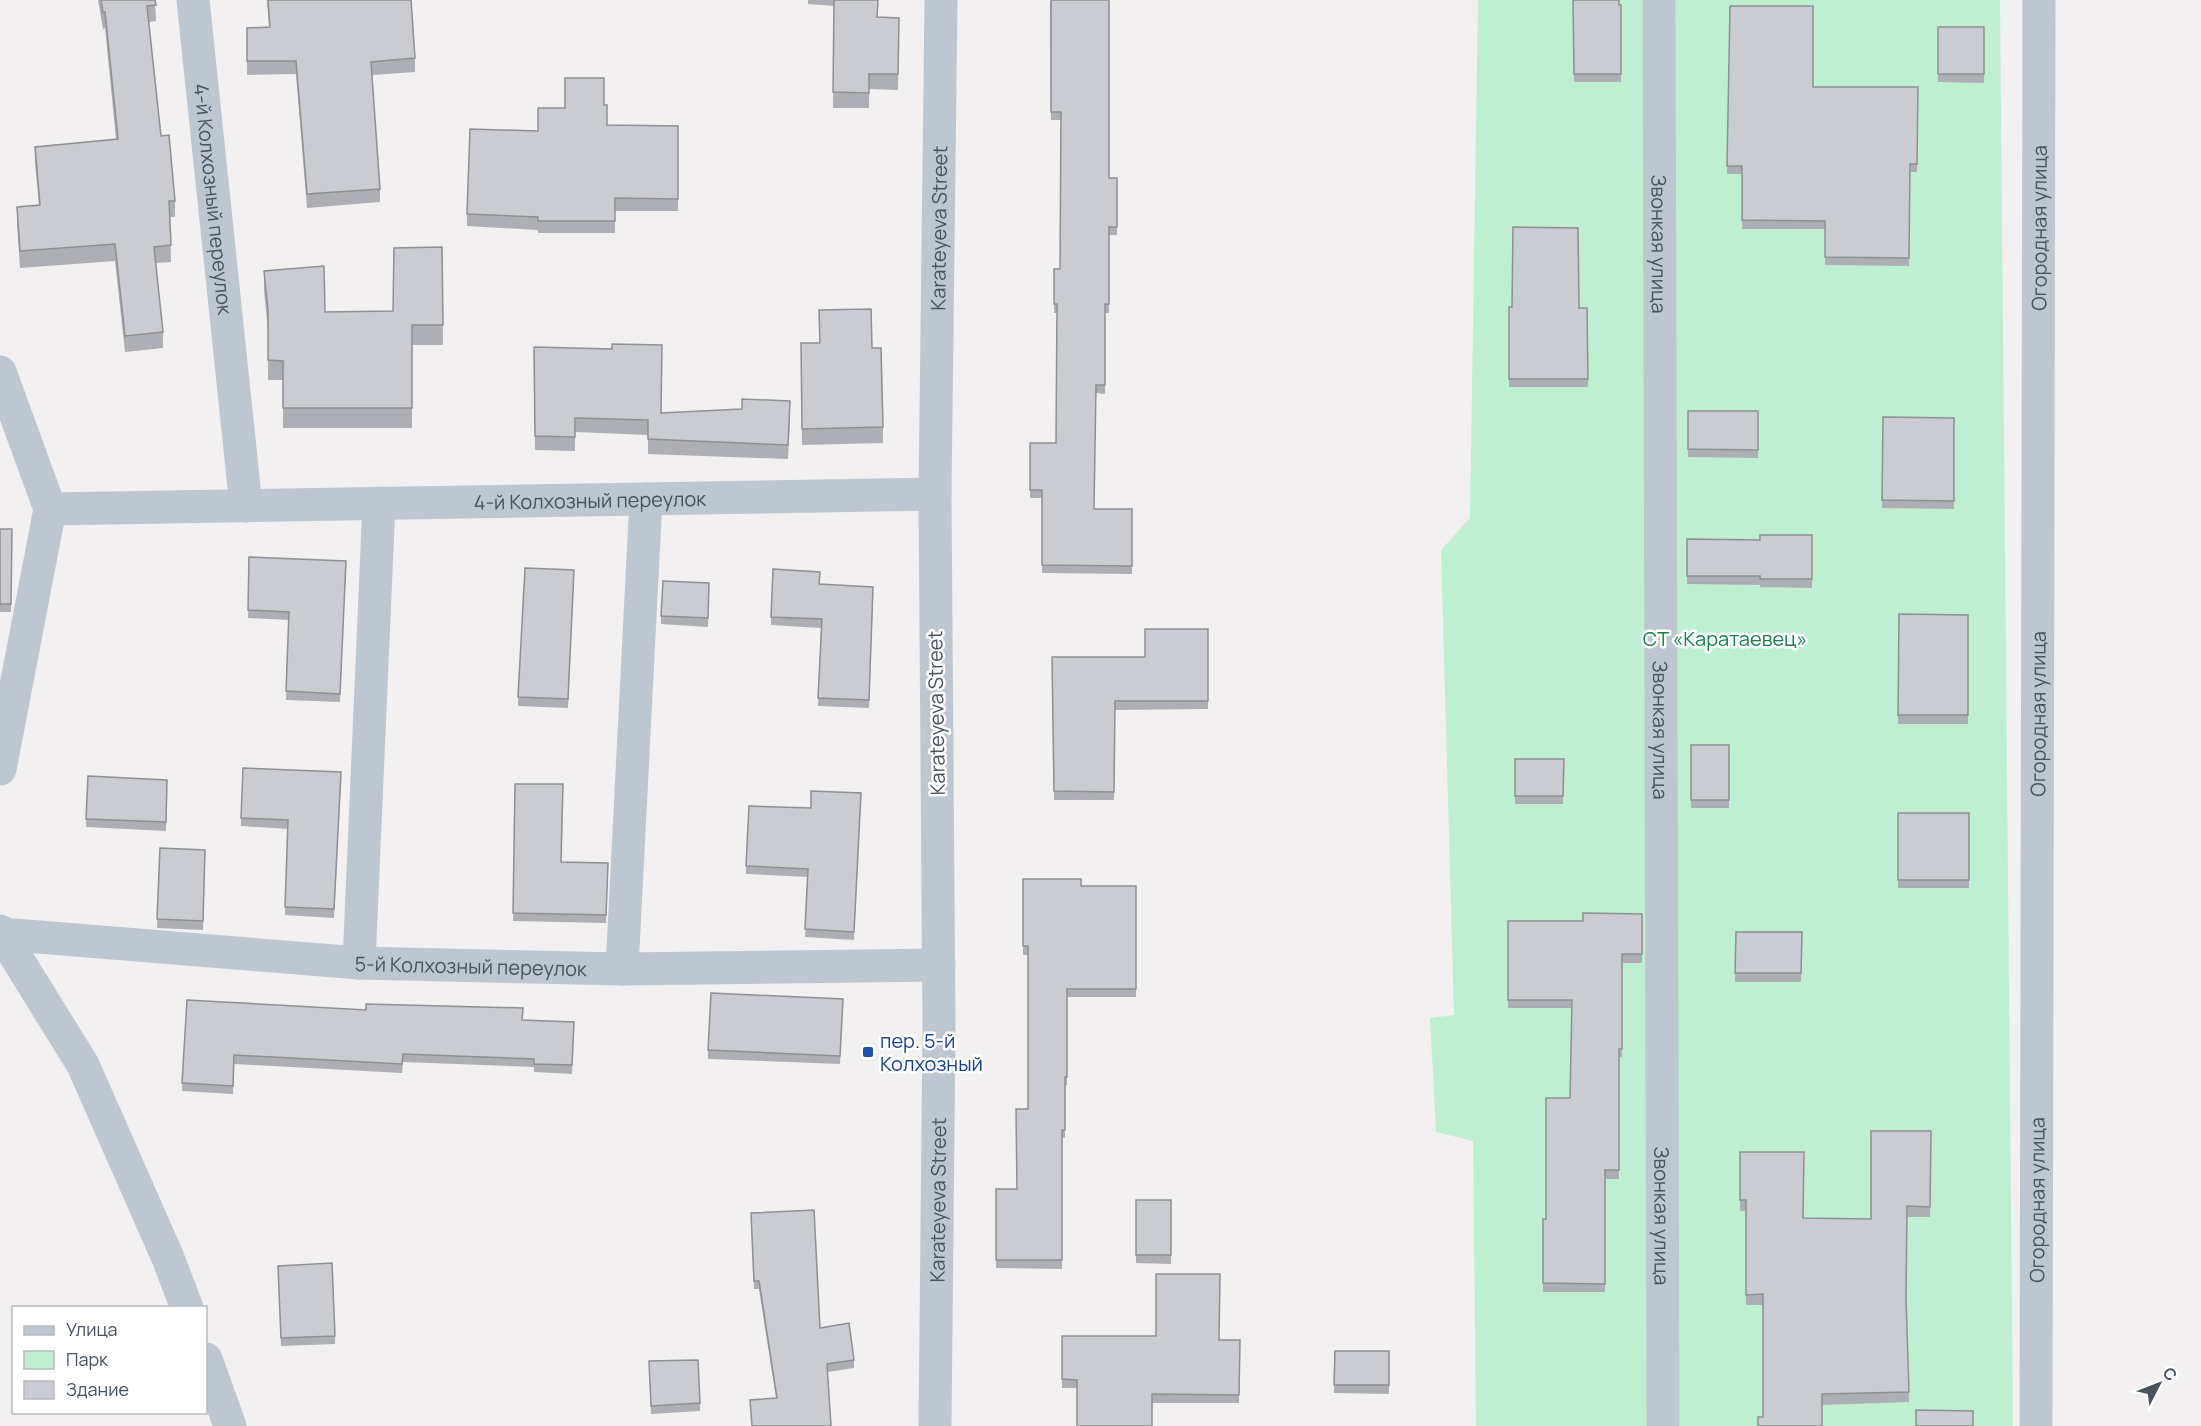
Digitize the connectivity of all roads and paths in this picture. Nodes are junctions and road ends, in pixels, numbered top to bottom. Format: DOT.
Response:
graph roads {
  1 [pos="193,0"];
  2 [pos="941,0"];
  3 [pos="1659,0"];
  4 [pos="2039,0"];
  5 [pos="0,372"];
  6 [pos="935,494"];
  7 [pos="646,499"];
  8 [pos="379,504"];
  9 [pos="246,506"];
  10 [pos="50,509"];
  11 [pos="0,769"];
  12 [pos="1,932"];
  13 [pos="359,963"];
  14 [pos="939,965"];
  15 [pos="622,969"];
  16 [pos="186,1306"];
  17 [pos="207,1362"];
  18 [pos="230,1426"];
  19 [pos="935,1426"];
  20 [pos="1663,1426"];
  21 [pos="2036,1426"];
  1 -- 9 [label="street, 4-й Колхозный переулок"];
  2 -- 6 [label="street, Karateyeva Street"];
  3 -- 20 [label="street, Звонкая улица"];
  4 -- 21 [label="street, Огородная улица"];
  5 -- 10 [label="street"];
  6 -- 7 [label="street, 4-й Колхозный переулок"];
  6 -- 14 [label="street, Karateyeva Street"];
  7 -- 8 [label="street, 4-й Колхозный переулок"];
  7 -- 15 [label="street"];
  8 -- 9 [label="street, 4-й Колхозный переулок"];
  8 -- 13 [label="street"];
  9 -- 10 [label="street, 4-й Колхозный переулок"];
  10 -- 11 [label="street"];
  12 -- 13 [label="street, 5-й Колхозный переулок"];
  12 -- 16 [label="street"];
  13 -- 15 [label="street, 5-й Колхозный переулок"];
  14 -- 15 [label="street, 5-й Колхозный переулок"];
  14 -- 19 [label="street, Karateyeva Street"];
  17 -- 18 [label="street"];
}
